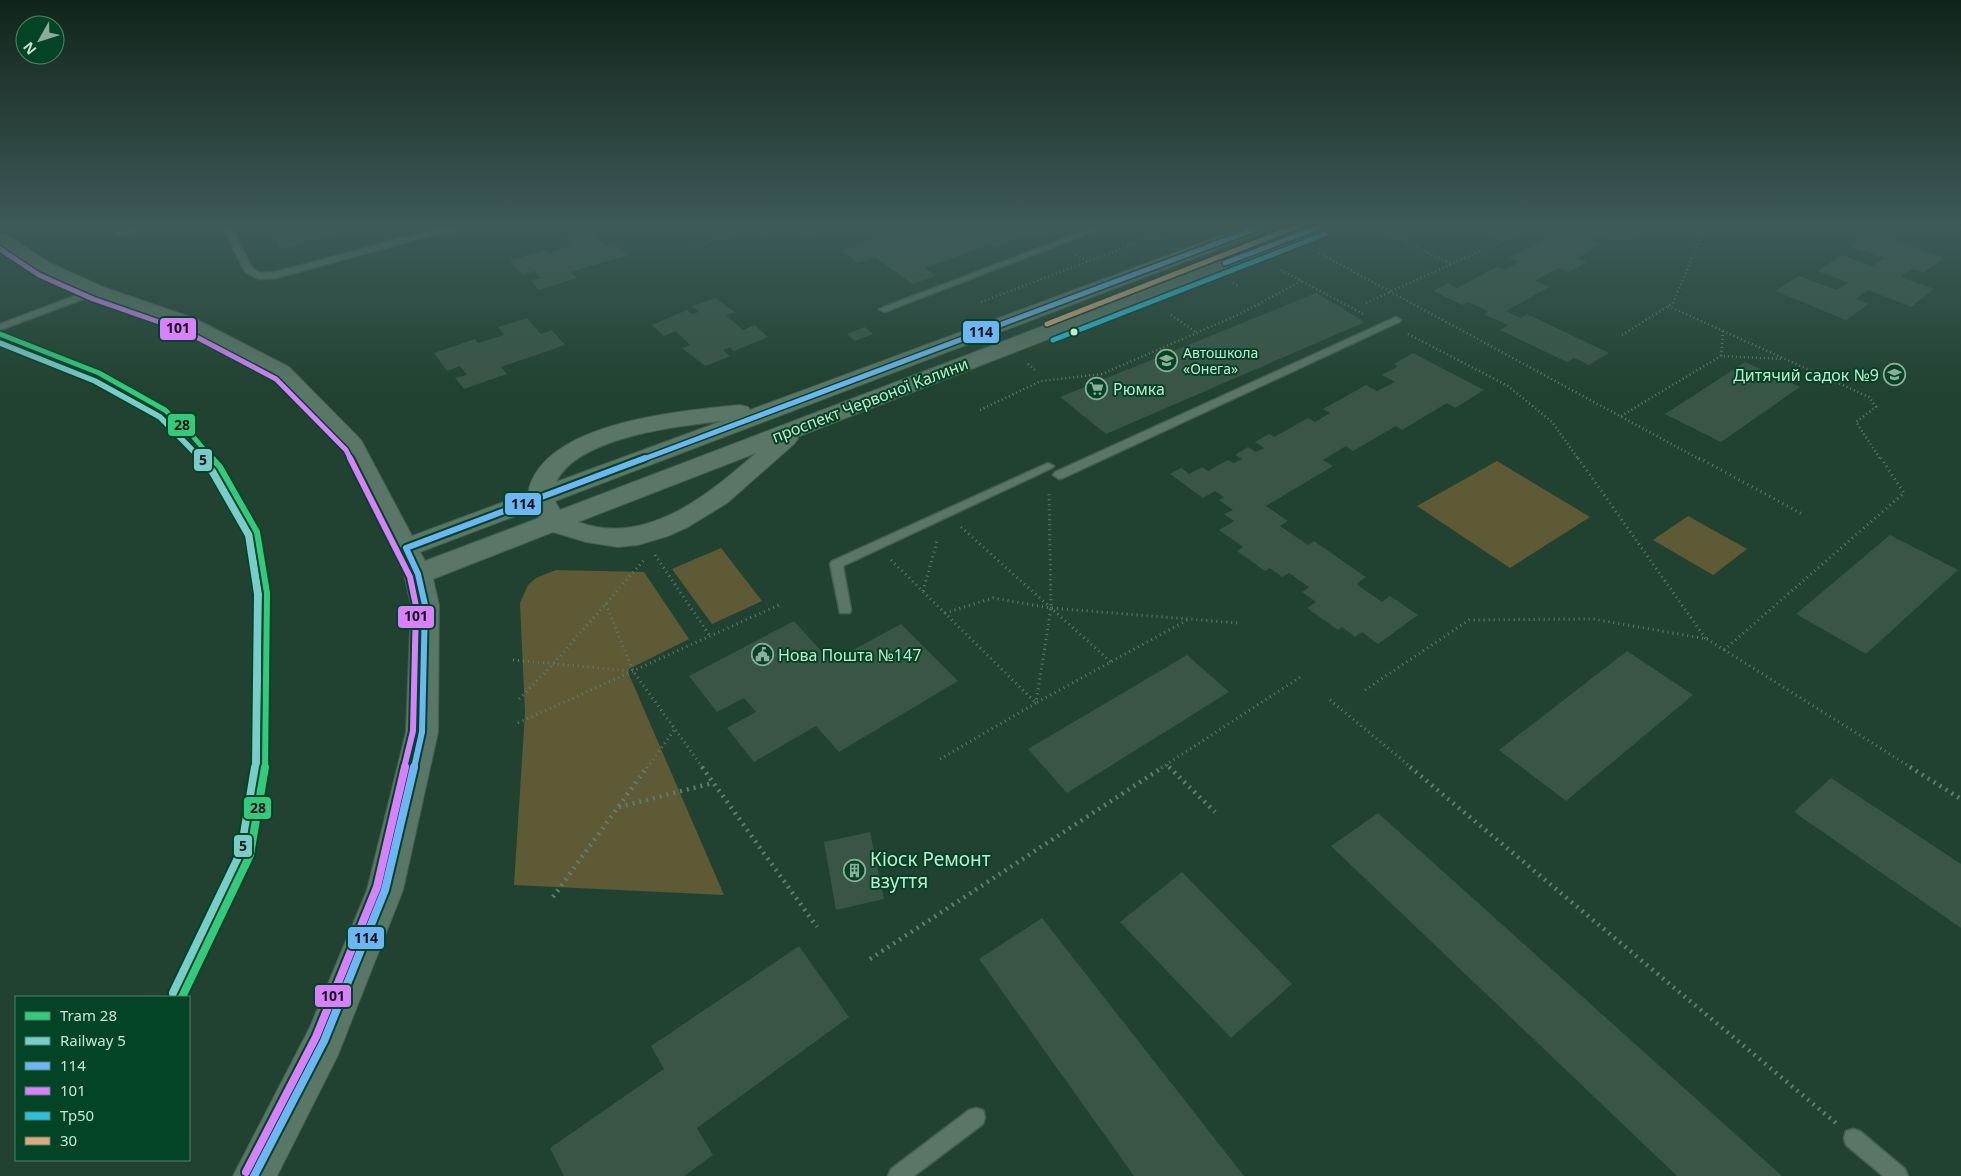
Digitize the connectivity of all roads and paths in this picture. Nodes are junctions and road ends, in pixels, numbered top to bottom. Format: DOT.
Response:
graph roads {
  1 [pos="75,281"];
  2 [pos="959,281"];
  3 [pos="1037,281"];
  4 [pos="1117,281"];
  5 [pos="1180,281"];
  6 [pos="1302,281"];
  7 [pos="1372,281"];
  8 [pos="1413,281"];
  9 [pos="1682,281"];
  10 [pos="96,290"];
  11 [pos="1391,291"];
  12 [pos="981,302"];
  13 [pos="1366,303"];
  14 [pos="1668,306"];
  15 [pos="884,309"];
  16 [pos="1171,315"];
  17 [pos="1396,320"];
  18 [pos="1386,325"];
  19 [pos="0,327"];
  20 [pos="1723,330"];
  21 [pos="1198,333"];
  22 [pos="1622,335"];
  23 [pos="1721,356"];
  24 [pos="1785,359"];
  25 [pos="777,408"];
  26 [pos="980,410"];
  27 [pos="1621,416"];
  28 [pos="798,428"];
  29 [pos="1048,466"];
  30 [pos="1059,475"];
  31 [pos="541,498"];
  32 [pos="946,514"];
  33 [pos="1804,515"];
  34 [pos="554,522"];
  35 [pos="876,545"];
  36 [pos="652,551"];
  37 [pos="646,559"];
  38 [pos="412,561"];
  39 [pos="923,591"];
  40 [pos="606,604"];
  41 [pos="780,604"];
  42 [pos="1051,608"];
  43 [pos="845,610"];
  44 [pos="945,613"];
  45 [pos="1189,619"];
  46 [pos="1238,623"];
  47 [pos="710,636"];
  48 [pos="1707,639"];
  49 [pos="1724,650"];
  50 [pos="513,660"];
  51 [pos="555,662"];
  52 [pos="1111,662"];
  53 [pos="633,671"];
  54 [pos="1302,676"];
  55 [pos="1365,690"];
  56 [pos="519,699"];
  57 [pos="1330,700"];
  58 [pos="1036,703"];
  59 [pos="518,723"];
  60 [pos="675,729"];
  61 [pos="940,759"];
  62 [pos="1167,764"];
  63 [pos="713,783"];
  64 [pos="1961,799"];
  65 [pos="618,807"];
  66 [pos="1215,812"];
  67 [pos="553,896"];
  68 [pos="817,928"];
  69 [pos="870,959"];
  70 [pos="976,1117"];
  71 [pos="1853,1138"];
  72 [pos="254,1176"];
  73 [pos="898,1176"];
  74 [pos="1898,1176"];
  1 -- 10 [label="main road"];
  2 -- 15 [label="lane"];
  3 -- 12 [label="path"];
  4 -- 25 [label="main road, проспект Червоної Калини"];
  5 -- 28 [label="main road, проспект Червоної Калини"];
  6 -- 18 [label="path"];
  6 -- 21 [label="path"];
  7 -- 11 [label="path"];
  8 -- 11 [label="path"];
  9 -- 14 [label="path"];
  10 -- 19 [label="lane"];
  10 -- 38 [label="main road"];
  11 -- 13 [label="path"];
  11 -- 27 [label="path"];
  14 -- 20 [label="path"];
  14 -- 22 [label="path"];
  16 -- 21 [label="path"];
  17 -- 18 [label="lane"];
  18 -- 30 [label="lane"];
  18 -- 48 [label="path"];
  20 -- 23 [label="path"];
  20 -- 24 [label="path"];
  21 -- 26 [label="path"];
  23 -- 24 [label="path"];
  23 -- 27 [label="path"];
  24 -- 49 [label="path"];
  25 -- 31 [label="main road, проспект Червоної Калини"];
  25 -- 31 [label="main road"];
  27 -- 33 [label="path"];
  28 -- 34 [label="main road, проспект Червоної Калини"];
  28 -- 34 [label="main road"];
  29 -- 32 [label="lane"];
  29 -- 42 [label="path"];
  31 -- 34 [label="main road"];
  31 -- 38 [label="main road, проспект Червоної Калини"];
  32 -- 35 [label="lane"];
  32 -- 39 [label="path"];
  32 -- 42 [label="path"];
  34 -- 38 [label="main road, проспект Червоної Калини"];
  35 -- 39 [label="path"];
  35 -- 43 [label="lane"];
  36 -- 47 [label="path"];
  37 -- 40 [label="path"];
  38 -- 72 [label="main road"];
  39 -- 44 [label="path"];
  40 -- 51 [label="path"];
  40 -- 53 [label="path"];
  41 -- 47 [label="path"];
  42 -- 44 [label="path"];
  42 -- 45 [label="path"];
  42 -- 52 [label="path"];
  42 -- 58 [label="path"];
  44 -- 58 [label="path"];
  45 -- 46 [label="path"];
  45 -- 52 [label="path"];
  47 -- 53 [label="path"];
  48 -- 49 [label="path"];
  48 -- 55 [label="path"];
  49 -- 64 [label="path"];
  50 -- 51 [label="path"];
  51 -- 53 [label="path"];
  51 -- 56 [label="path"];
  52 -- 58 [label="path"];
  53 -- 59 [label="path"];
  53 -- 60 [label="path"];
  54 -- 62 [label="path"];
  57 -- 71 [label="path"];
  58 -- 61 [label="path"];
  60 -- 63 [label="path"];
  60 -- 65 [label="path"];
  62 -- 66 [label="path"];
  62 -- 69 [label="path"];
  63 -- 65 [label="path"];
  63 -- 68 [label="path"];
  65 -- 67 [label="path"];
  70 -- 73 [label="lane"];
  71 -- 74 [label="lane"];
}
